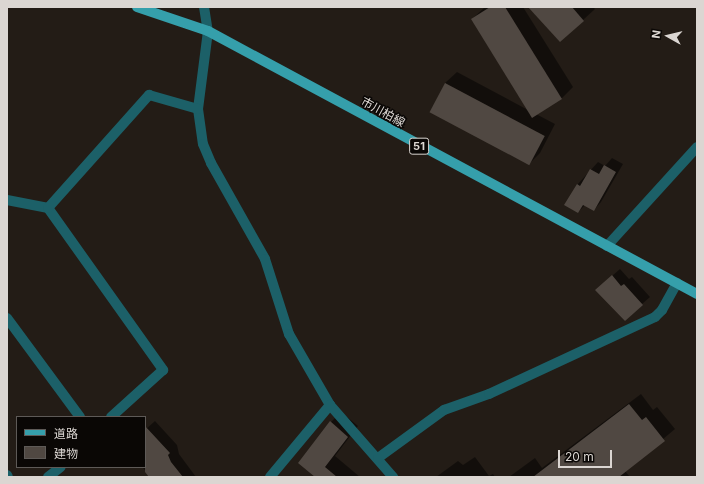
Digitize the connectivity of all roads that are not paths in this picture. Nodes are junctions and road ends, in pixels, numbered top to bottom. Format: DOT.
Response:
graph roads {
  1 [pos="137,7"];
  2 [pos="204,7"];
  3 [pos="208,31"];
  4 [pos="198,109"];
  5 [pos="697,147"];
  6 [pos="7,200"];
  7 [pos="48,208"];
  8 [pos="607,246"];
  9 [pos="677,283"];
  10 [pos="697,294"];
  11 [pos="7,318"];
  12 [pos="330,405"];
  13 [pos="79,416"];
  14 [pos="112,416"];
  15 [pos="378,458"];
  16 [pos="60,468"];
  17 [pos="48,477"];
  18 [pos="270,477"];
  19 [pos="393,477"];
  1 -- 3 [label="main road, 市川柏線 / 51"];
  2 -- 3 [label="street"];
  3 -- 4 [label="street"];
  3 -- 8 [label="main road, 市川柏線 / 51"];
  4 -- 7 [label="street"];
  4 -- 12 [label="street"];
  5 -- 8 [label="street"];
  6 -- 7 [label="street"];
  7 -- 14 [label="street"];
  8 -- 9 [label="main road, 市川柏線 / 51"];
  9 -- 10 [label="main road, 市川柏線 / 51"];
  9 -- 15 [label="street"];
  11 -- 13 [label="street"];
  12 -- 15 [label="street"];
  12 -- 18 [label="street"];
  15 -- 19 [label="street"];
  16 -- 17 [label="street"];
}
